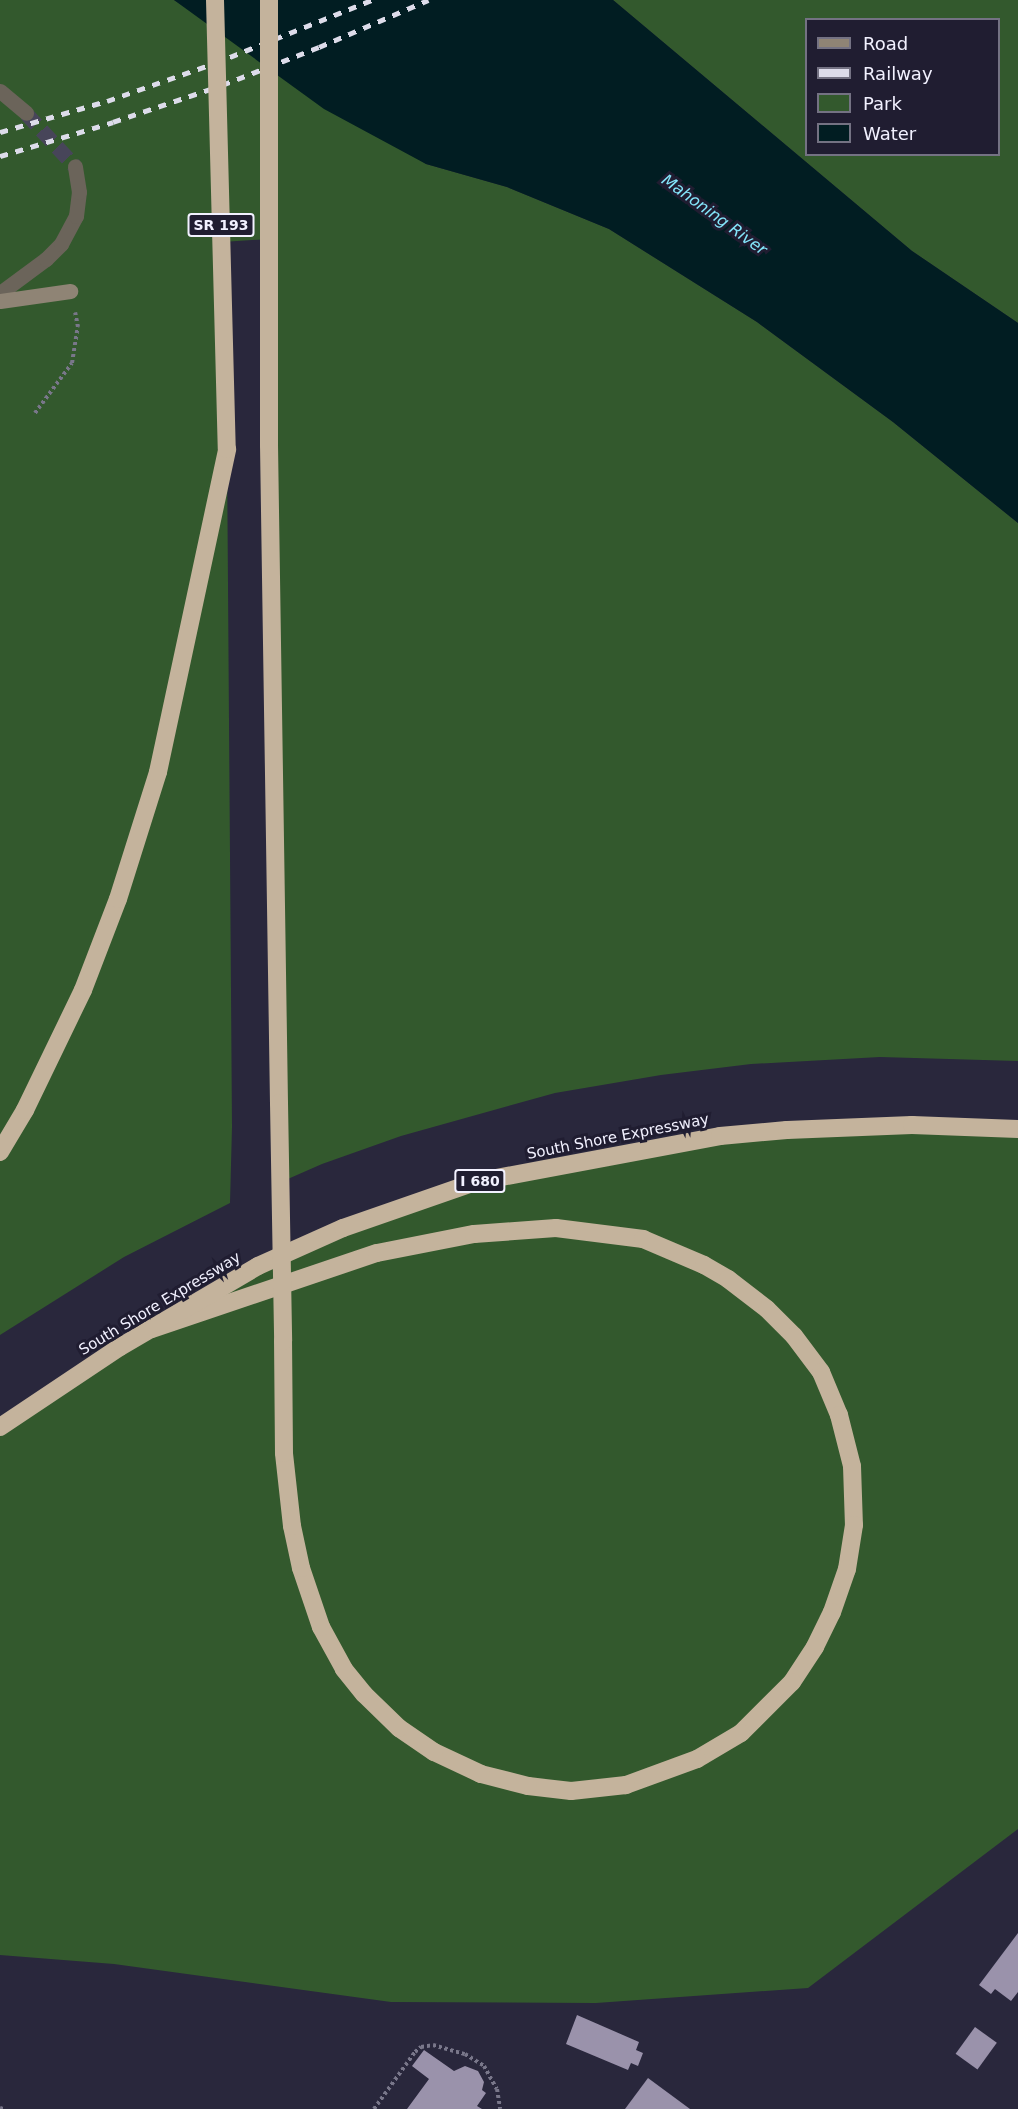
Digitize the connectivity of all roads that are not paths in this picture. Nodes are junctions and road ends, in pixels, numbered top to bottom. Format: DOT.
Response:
graph roads {
  1 [pos="215,0"];
  2 [pos="269,0"];
  3 [pos="0,91"];
  4 [pos="26,112"];
  5 [pos="75,166"];
  6 [pos="70,291"];
  7 [pos="0,293"];
  8 [pos="0,301"];
  9 [pos="1018,1130"];
  10 [pos="0,1152"];
  11 [pos="152,1329"];
  12 [pos="0,1427"];
  1 -- 10 [label="highway, SR 193, bridge"];
  2 -- 11 [label="highway, SR 193, bridge"];
  3 -- 4 [label="street"];
  5 -- 7 [label="street"];
  6 -- 8 [label="street"];
  9 -- 11 [label="highway, South Shore Expressway / I 680"];
  11 -- 12 [label="highway, South Shore Expressway / I 680"];
}
